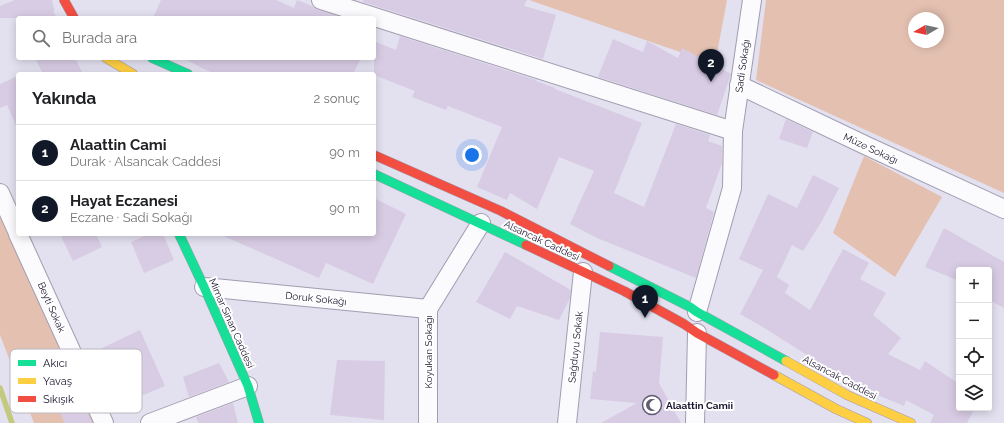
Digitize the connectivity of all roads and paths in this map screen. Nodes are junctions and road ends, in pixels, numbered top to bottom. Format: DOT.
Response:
graph roads {
  1 [pos="64,0"];
  2 [pos="321,0"];
  3 [pos="752,0"];
  4 [pos="73,16"];
  5 [pos="371,16"];
  6 [pos="376,17"];
  7 [pos="109,60"];
  8 [pos="156,60"];
  9 [pos="130,72"];
  10 [pos="184,72"];
  11 [pos="739,86"];
  12 [pos="733,131"];
  13 [pos="376,157"];
  14 [pos="376,175"];
  15 [pos="0,193"];
  16 [pos="1004,209"];
  17 [pos="481,223"];
  18 [pos="16,228"];
  19 [pos="20,236"];
  20 [pos="180,236"];
  21 [pos="583,272"];
  22 [pos="204,286"];
  23 [pos="428,310"];
  24 [pos="697,312"];
  25 [pos="697,333"];
  26 [pos="71,349"];
  27 [pos="248,386"];
  28 [pos="100,413"];
  29 [pos="858,421"];
  30 [pos="104,423"];
  31 [pos="150,423"];
  32 [pos="259,423"];
  33 [pos="428,423"];
  34 [pos="567,423"];
  35 [pos="695,423"];
  36 [pos="911,423"];
  1 -- 4 [label="street"];
  2 -- 5 [label="street"];
  3 -- 11 [label="street, Sadi Sokağı"];
  6 -- 12 [label="street"];
  7 -- 9 [label="street"];
  8 -- 10 [label="street"];
  11 -- 12 [label="street, Sadi Sokağı"];
  11 -- 16 [label="street, Müze Sokağı"];
  12 -- 24 [label="street, Sadi Sokağı"];
  13 -- 24 [label="street, Alsancak Caddesi"];
  14 -- 17 [label="street, Alsancak Caddesi"];
  15 -- 18 [label="street, Beyti Sokak"];
  17 -- 21 [label="street, Alsancak Caddesi"];
  17 -- 23 [label="street, Koyukan Sokağı"];
  19 -- 26 [label="street, Beyti Sokak"];
  20 -- 22 [label="street, Mimar Sinan Caddesi"];
  21 -- 25 [label="street, Alsancak Caddesi"];
  21 -- 34 [label="street, Sağduyu Sokak"];
  22 -- 23 [label="street, Doruk Sokağı"];
  22 -- 27 [label="street, Mimar Sinan Caddesi"];
  23 -- 33 [label="street, Koyukan Sokağı"];
  24 -- 25 [label="street"];
  24 -- 36 [label="street, Alsancak Caddesi"];
  25 -- 29 [label="street, Alsancak Caddesi"];
  25 -- 35 [label="street"];
  27 -- 31 [label="street"];
  27 -- 32 [label="street, Mimar Sinan Caddesi"];
  28 -- 30 [label="street, Beyti Sokak"];
}
